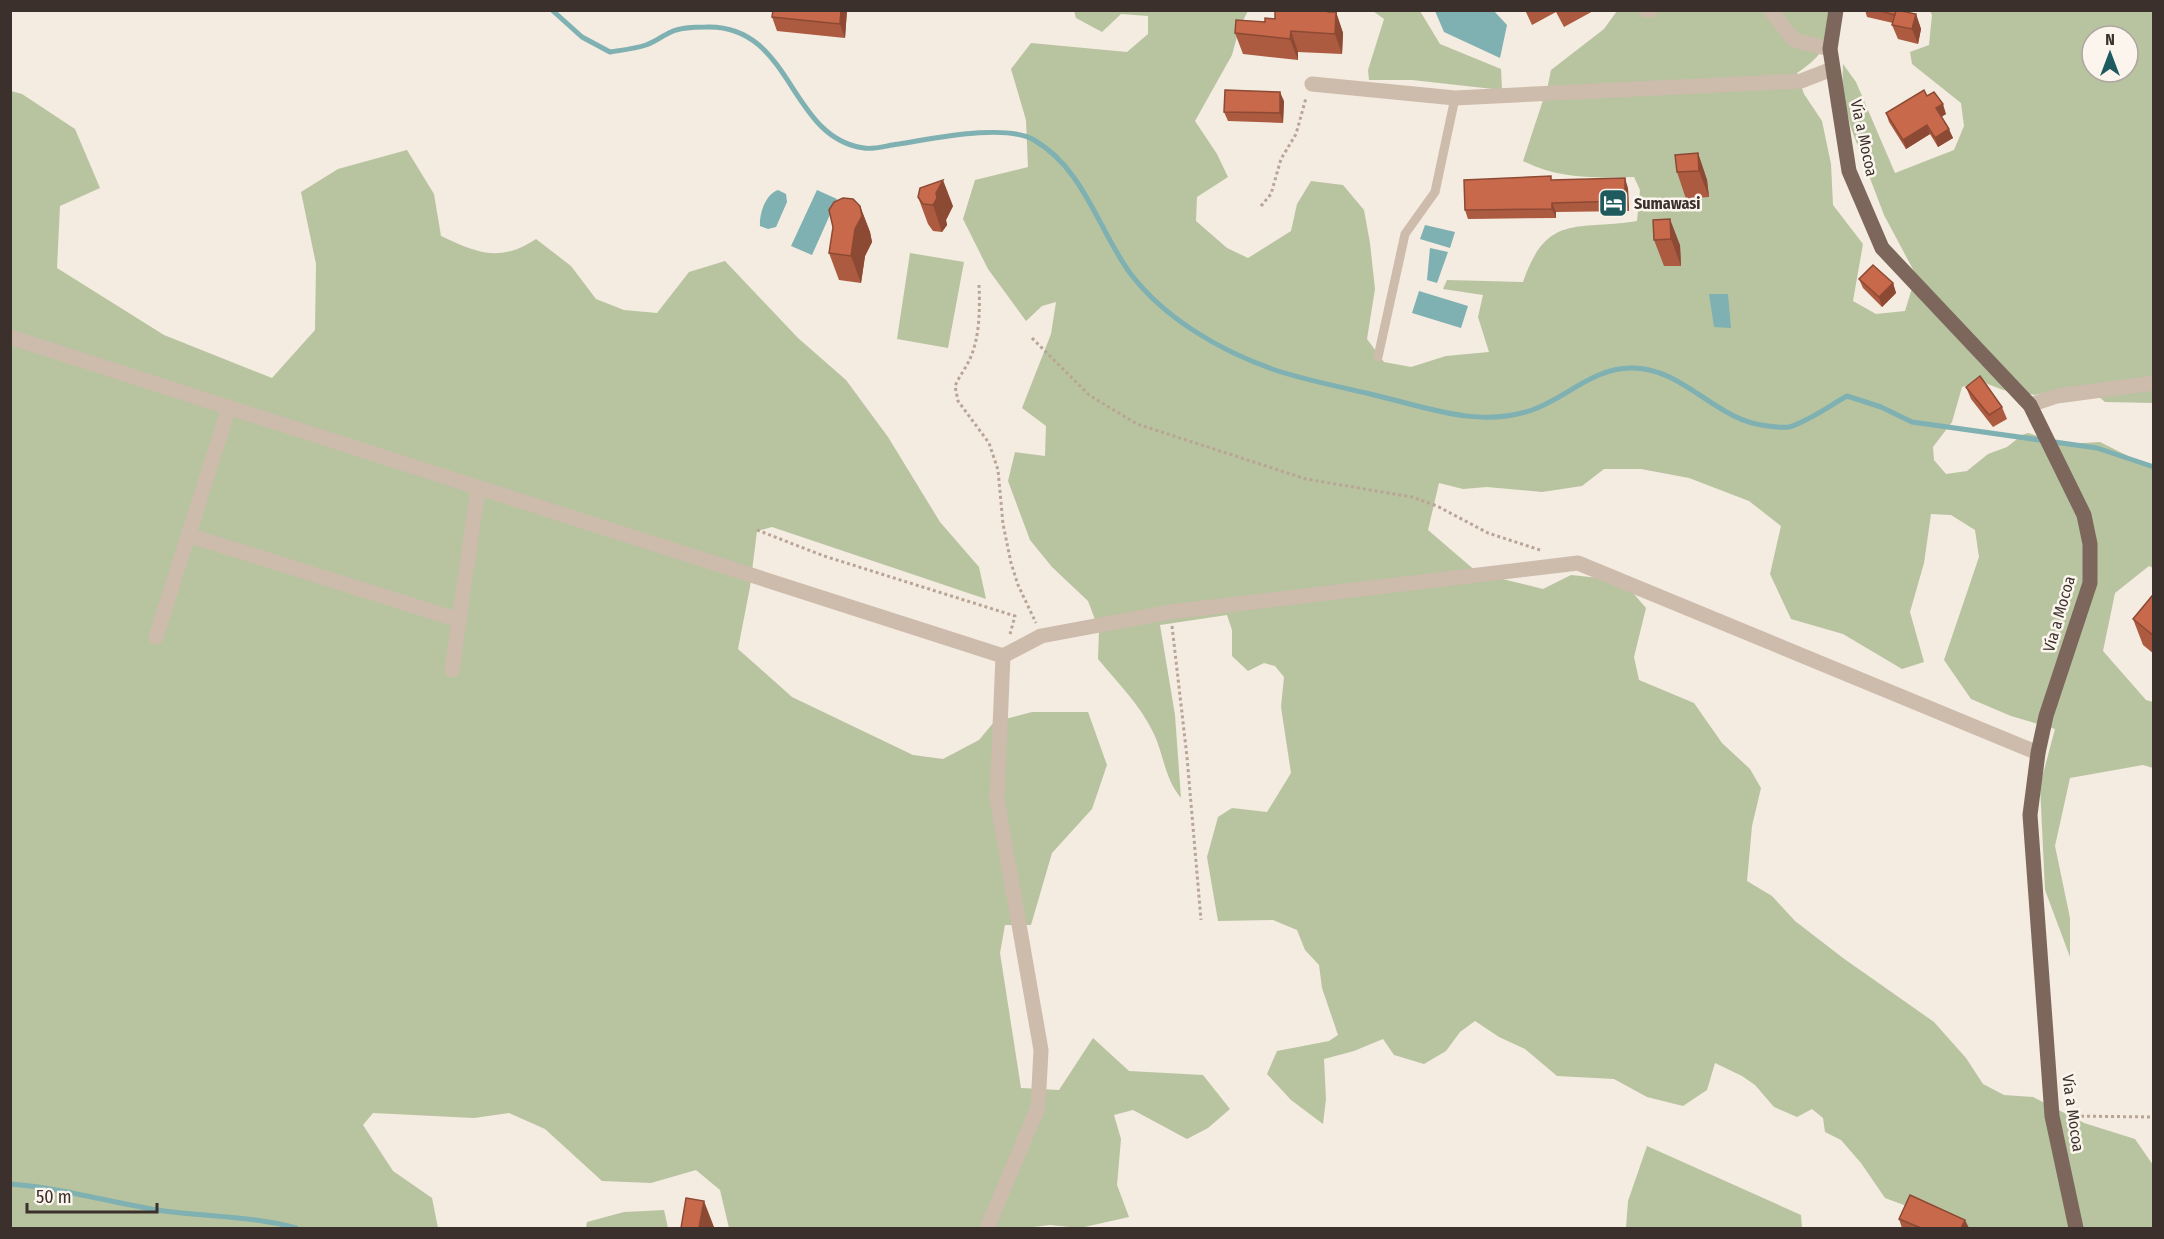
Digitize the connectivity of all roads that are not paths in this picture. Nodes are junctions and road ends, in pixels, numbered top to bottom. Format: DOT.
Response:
graph roads {
  1 [pos="1770,10"];
  2 [pos="1836,10"];
  3 [pos="1830,49"];
  4 [pos="1832,69"];
  5 [pos="1312,84"];
  6 [pos="1455,98"];
  7 [pos="10,337"];
  8 [pos="1378,357"];
  9 [pos="2154,383"];
  10 [pos="2030,405"];
  11 [pos="229,407"];
  12 [pos="478,488"];
  13 [pos="188,535"];
  14 [pos="459,620"];
  15 [pos="156,637"];
  16 [pos="1003,656"];
  17 [pos="452,670"];
  18 [pos="2037,753"];
  19 [pos="987,1228"];
  20 [pos="2076,1228"];
  1 -- 3 [label="street"];
  2 -- 3 [label="main road, Vía a Mocoa"];
  3 -- 4 [label="main road, Vía a Mocoa"];
  4 -- 6 [label="street"];
  4 -- 10 [label="main road, Vía a Mocoa"];
  5 -- 6 [label="street"];
  6 -- 8 [label="lane"];
  7 -- 11 [label="street"];
  9 -- 10 [label="street"];
  10 -- 18 [label="main road, Vía a Mocoa"];
  11 -- 12 [label="street"];
  11 -- 13 [label="street"];
  12 -- 14 [label="street"];
  12 -- 16 [label="street"];
  13 -- 14 [label="street"];
  13 -- 15 [label="street"];
  14 -- 17 [label="street"];
  16 -- 18 [label="street"];
  16 -- 19 [label="street"];
  18 -- 20 [label="main road, Vía a Mocoa"];
}
